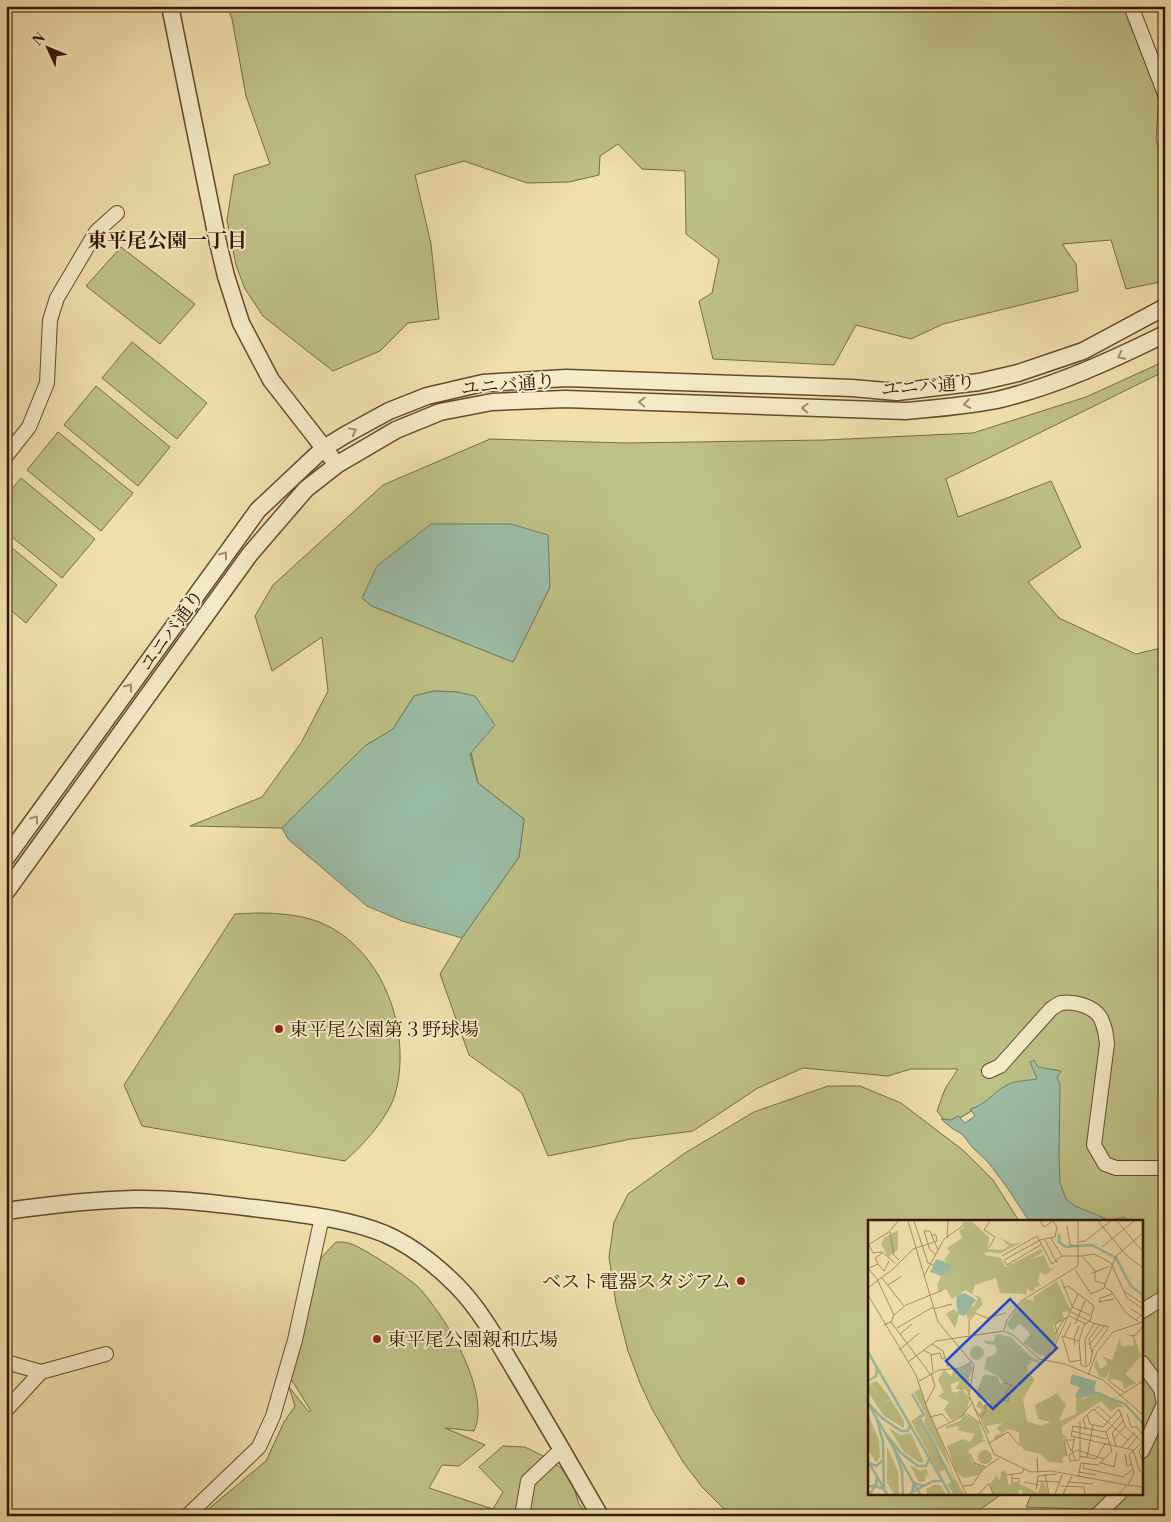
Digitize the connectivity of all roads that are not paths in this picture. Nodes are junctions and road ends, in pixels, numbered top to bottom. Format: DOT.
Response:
graph roads {
  1 [pos="170,6"];
  2 [pos="1131,6"];
  3 [pos="1165,94"];
  4 [pos="117,213"];
  5 [pos="1165,308"];
  6 [pos="1165,334"];
  7 [pos="324,448"];
  8 [pos="6,456"];
  9 [pos="338,464"];
  10 [pos="6,858"];
  11 [pos="6,892"];
  12 [pos="989,1071"];
  13 [pos="1165,1168"];
  14 [pos="6,1211"];
  15 [pos="322,1217"];
  16 [pos="1165,1298"];
  17 [pos="1144,1310"];
  18 [pos="106,1354"];
  19 [pos="6,1362"];
  20 [pos="1144,1366"];
  21 [pos="41,1372"];
  22 [pos="6,1410"];
  23 [pos="1144,1447"];
  24 [pos="562,1449"];
  25 [pos="1119,1494"];
  26 [pos="188,1516"];
  27 [pos="522,1516"];
  28 [pos="600,1516"];
  29 [pos="1096,1516"];
  1 -- 7 [label="street"];
  2 -- 3 [label="street"];
  4 -- 8 [label="street"];
  7 -- 5 [label="street, ユニバ通り, one-way"];
  6 -- 9 [label="street, ユニバ通り, one-way"];
  7 -- 9 [label="street"];
  10 -- 7 [label="street, ユニバ通り, one-way"];
  9 -- 11 [label="street, ユニバ通り"];
  12 -- 13 [label="street"];
  14 -- 15 [label="street"];
  15 -- 24 [label="street"];
  15 -- 26 [label="street"];
  16 -- 17 [label="street"];
  18 -- 21 [label="street"];
  19 -- 21 [label="street"];
  20 -- 23 [label="street"];
  21 -- 22 [label="street"];
  24 -- 27 [label="street"];
  24 -- 28 [label="street"];
  25 -- 29 [label="street"];
}
